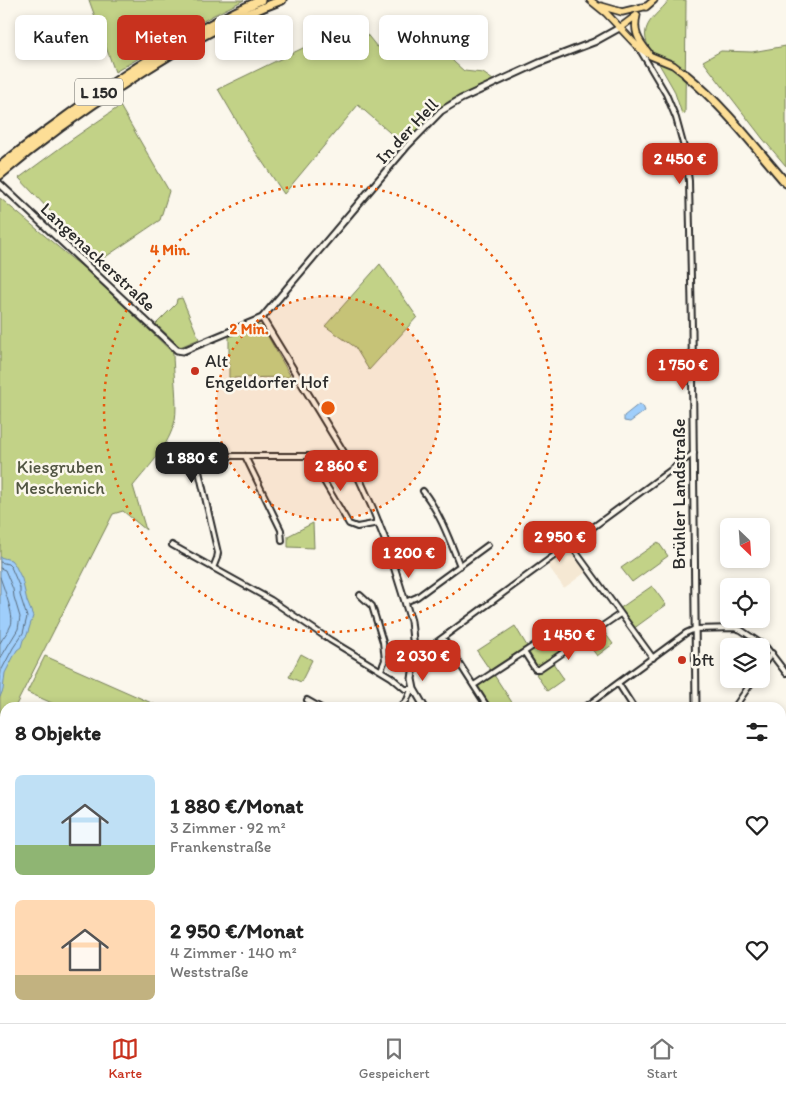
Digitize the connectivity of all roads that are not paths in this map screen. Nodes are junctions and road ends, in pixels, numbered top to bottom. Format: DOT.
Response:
graph roads {
  1 [pos="262,0"];
  2 [pos="282,0"];
  3 [pos="654,0"];
  4 [pos="592,2"];
  5 [pos="647,6"];
  6 [pos="637,15"];
  7 [pos="621,27"];
  8 [pos="639,48"];
  9 [pos="651,56"];
  10 [pos="686,75"];
  11 [pos="0,166"];
  12 [pos="0,175"];
  13 [pos="786,183"];
  14 [pos="0,184"];
  15 [pos="262,318"];
  16 [pos="692,329"];
  17 [pos="694,453"];
  18 [pos="244,456"];
  19 [pos="422,491"];
  20 [pos="379,523"];
  21 [pos="282,541"];
  22 [pos="570,544"];
  23 [pos="172,545"];
  24 [pos="488,545"];
  25 [pos="460,566"];
  26 [pos="213,568"];
  27 [pos="360,595"];
  28 [pos="405,602"];
  29 [pos="620,614"];
  30 [pos="695,629"];
  31 [pos="443,638"];
  32 [pos="566,651"];
  33 [pos="524,652"];
  34 [pos="772,653"];
  35 [pos="770,656"];
  36 [pos="415,658"];
  37 [pos="653,658"];
  38 [pos="381,670"];
  39 [pos="786,673"];
  40 [pos="618,683"];
  41 [pos="474,685"];
  42 [pos="748,688"];
  43 [pos="412,690"];
  44 [pos="307,700"];
  45 [pos="310,702"];
  46 [pos="405,702"];
  47 [pos="421,702"];
  48 [pos="484,702"];
  49 [pos="592,702"];
  50 [pos="630,702"];
  51 [pos="696,702"];
  52 [pos="738,702"];
  1 -- 11 [label="highway, L 150"];
  2 -- 12 [label="highway, L 150"];
  3 -- 5 [label="main road"];
  4 -- 5 [label="main road"];
  4 -- 7 [label="main road, Brühler Landstraße"];
  5 -- 6 [label="main road"];
  6 -- 7 [label="main road"];
  6 -- 9 [label="main road"];
  7 -- 8 [label="main road, Brühler Landstraße"];
  7 -- 15 [label="street, In der Hell"];
  8 -- 9 [label="main road"];
  8 -- 16 [label="street, Brühler Landstraße"];
  9 -- 10 [label="main road"];
  10 -- 13 [label="highway"];
  14 -- 15 [label="street, Langenackerstraße"];
  15 -- 20 [label="street"];
  16 -- 17 [label="street, Brühler Landstraße"];
  17 -- 22 [label="street"];
  17 -- 30 [label="street, Brühler Landstraße"];
  18 -- 20 [label="street"];
  18 -- 21 [label="street"];
  18 -- 26 [label="street"];
  19 -- 25 [label="street"];
  20 -- 28 [label="street"];
  22 -- 29 [label="street"];
  22 -- 31 [label="street"];
  23 -- 26 [label="street"];
  24 -- 25 [label="street"];
  25 -- 28 [label="street"];
  26 -- 38 [label="street"];
  27 -- 38 [label="street"];
  28 -- 36 [label="street"];
  29 -- 32 [label="street"];
  29 -- 37 [label="street"];
  30 -- 34 [label="street"];
  30 -- 37 [label="street"];
  30 -- 51 [label="street, Brühler Landstraße"];
  31 -- 36 [label="street"];
  31 -- 41 [label="street"];
  32 -- 33 [label="street"];
  32 -- 33 [label="street"];
  33 -- 41 [label="street"];
  34 -- 35 [label="street"];
  34 -- 39 [label="street"];
  36 -- 43 [label="street"];
  37 -- 40 [label="street"];
  38 -- 43 [label="street"];
  40 -- 49 [label="street"];
  40 -- 50 [label="street"];
  41 -- 48 [label="street"];
  42 -- 52 [label="street"];
  43 -- 46 [label="street"];
  43 -- 47 [label="street"];
  44 -- 45 [label="street"];
}
